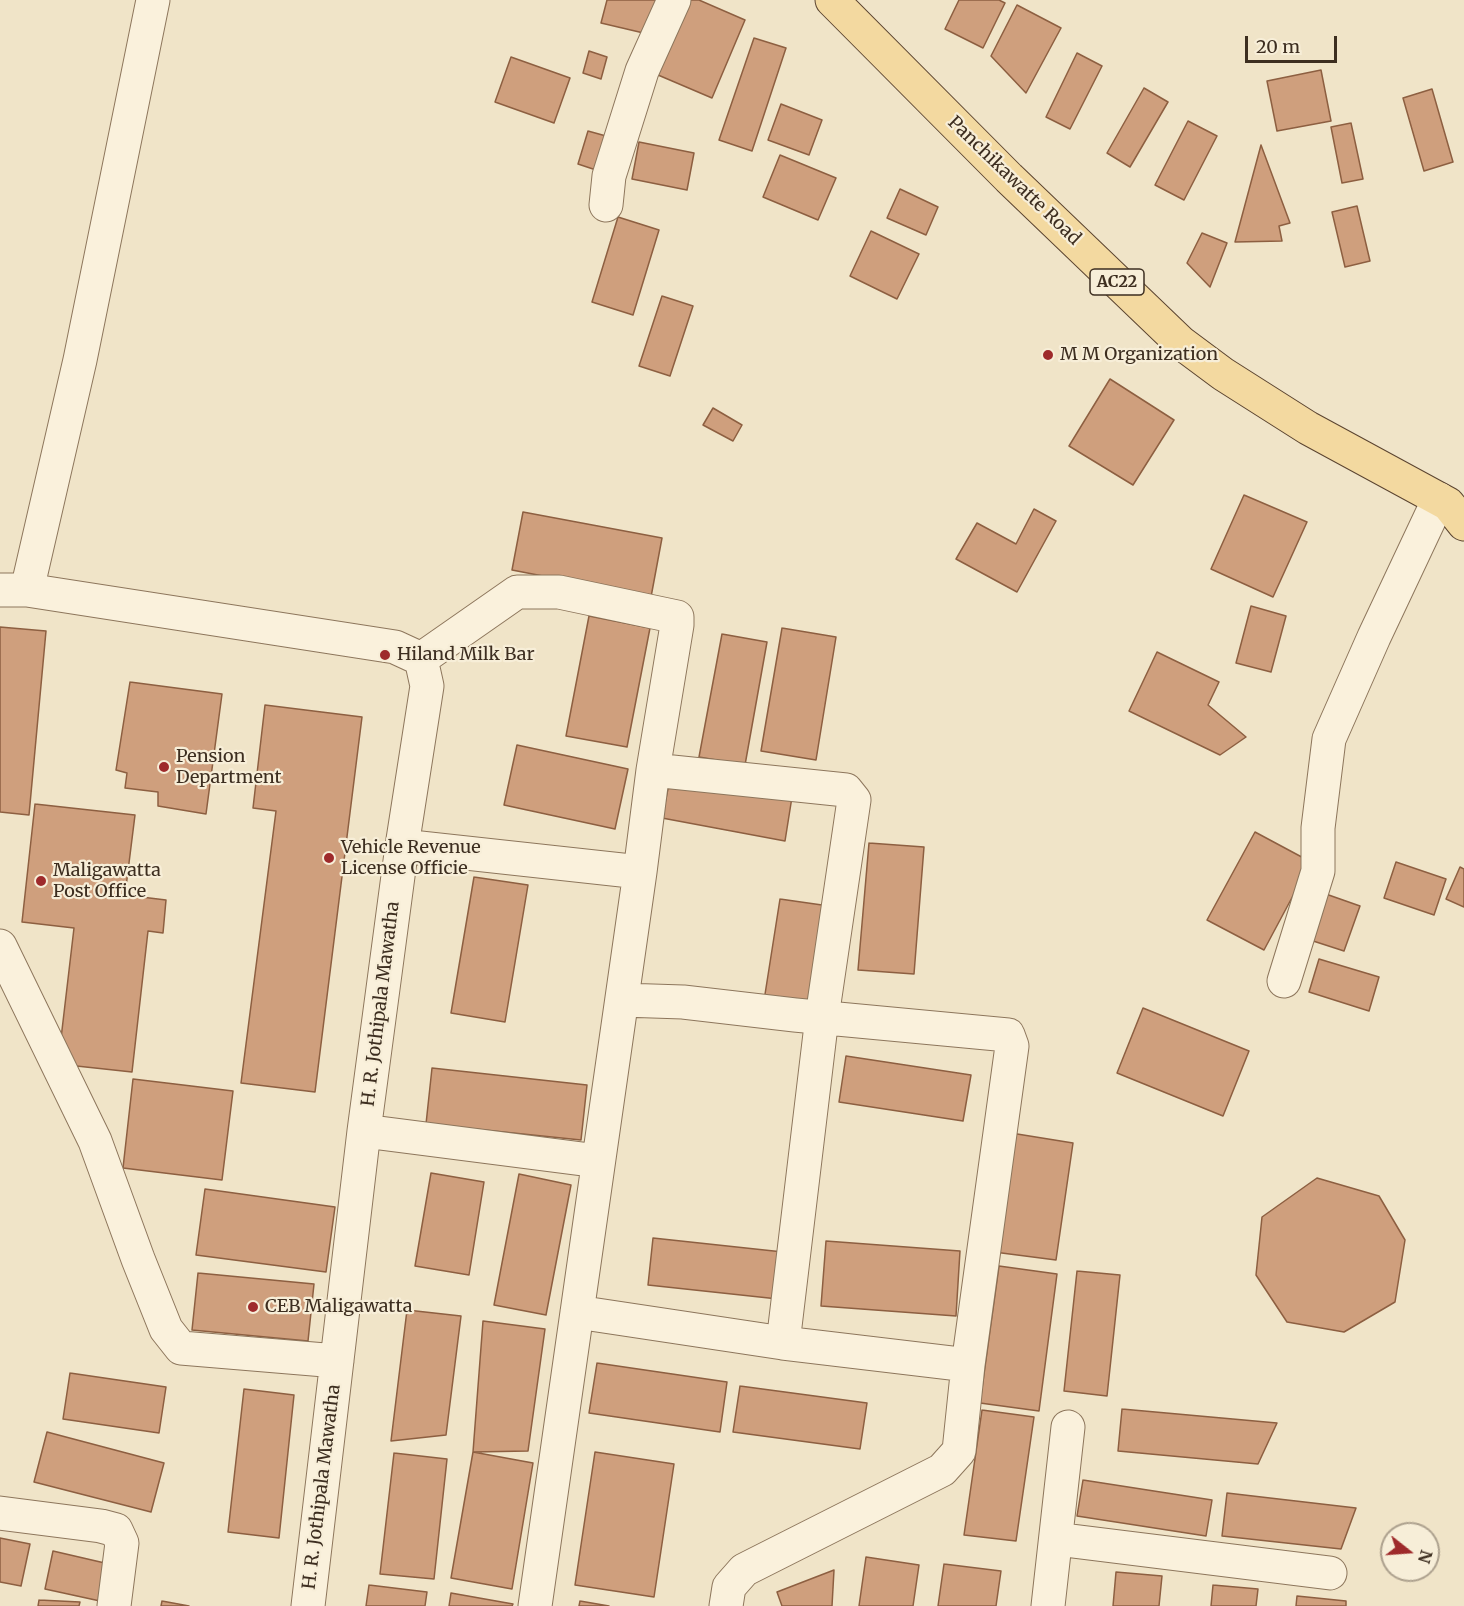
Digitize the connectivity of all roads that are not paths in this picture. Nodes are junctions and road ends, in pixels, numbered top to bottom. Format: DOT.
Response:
graph roads {
  1 [pos="153,0"];
  2 [pos="674,0"];
  3 [pos="832,0"];
  4 [pos="606,205"];
  5 [pos="1454,507"];
  6 [pos="14,590"];
  7 [pos="421,659"];
  8 [pos="653,770"];
  9 [pos="402,846"];
  10 [pos="640,872"];
  11 [pos="0,946"];
  12 [pos="1284,981"];
  13 [pos="622,1000"];
  14 [pos="822,1017"];
  15 [pos="364,1131"];
  16 [pos="598,1161"];
  17 [pos="577,1312"];
  18 [pos="783,1343"];
  19 [pos="337,1362"];
  20 [pos="968,1365"];
  21 [pos="1068,1427"];
  22 [pos="0,1513"];
  23 [pos="1056,1539"];
  24 [pos="1330,1574"];
  25 [pos="114,1606"];
  26 [pos="308,1606"];
  27 [pos="535,1606"];
  28 [pos="726,1606"];
  29 [pos="1048,1606"];
  1 -- 6 [label="street"];
  2 -- 4 [label="street"];
  3 -- 5 [label="main road, Panchikawatte Road / AC22"];
  5 -- 12 [label="street"];
  6 -- 7 [label="street"];
  7 -- 8 [label="street"];
  7 -- 9 [label="street, H. R. Jothipala Mawatha"];
  8 -- 10 [label="street"];
  8 -- 14 [label="street"];
  9 -- 10 [label="street"];
  9 -- 15 [label="street, H. R. Jothipala Mawatha"];
  10 -- 13 [label="street"];
  11 -- 19 [label="street"];
  13 -- 14 [label="street"];
  13 -- 16 [label="street"];
  14 -- 18 [label="street"];
  14 -- 20 [label="street"];
  15 -- 16 [label="street"];
  15 -- 19 [label="street, H. R. Jothipala Mawatha"];
  16 -- 17 [label="street"];
  17 -- 18 [label="street"];
  17 -- 27 [label="street"];
  18 -- 20 [label="street"];
  19 -- 26 [label="street, H. R. Jothipala Mawatha"];
  20 -- 28 [label="street"];
  21 -- 23 [label="street"];
  22 -- 25 [label="street"];
  23 -- 24 [label="street"];
  23 -- 29 [label="street"];
}
